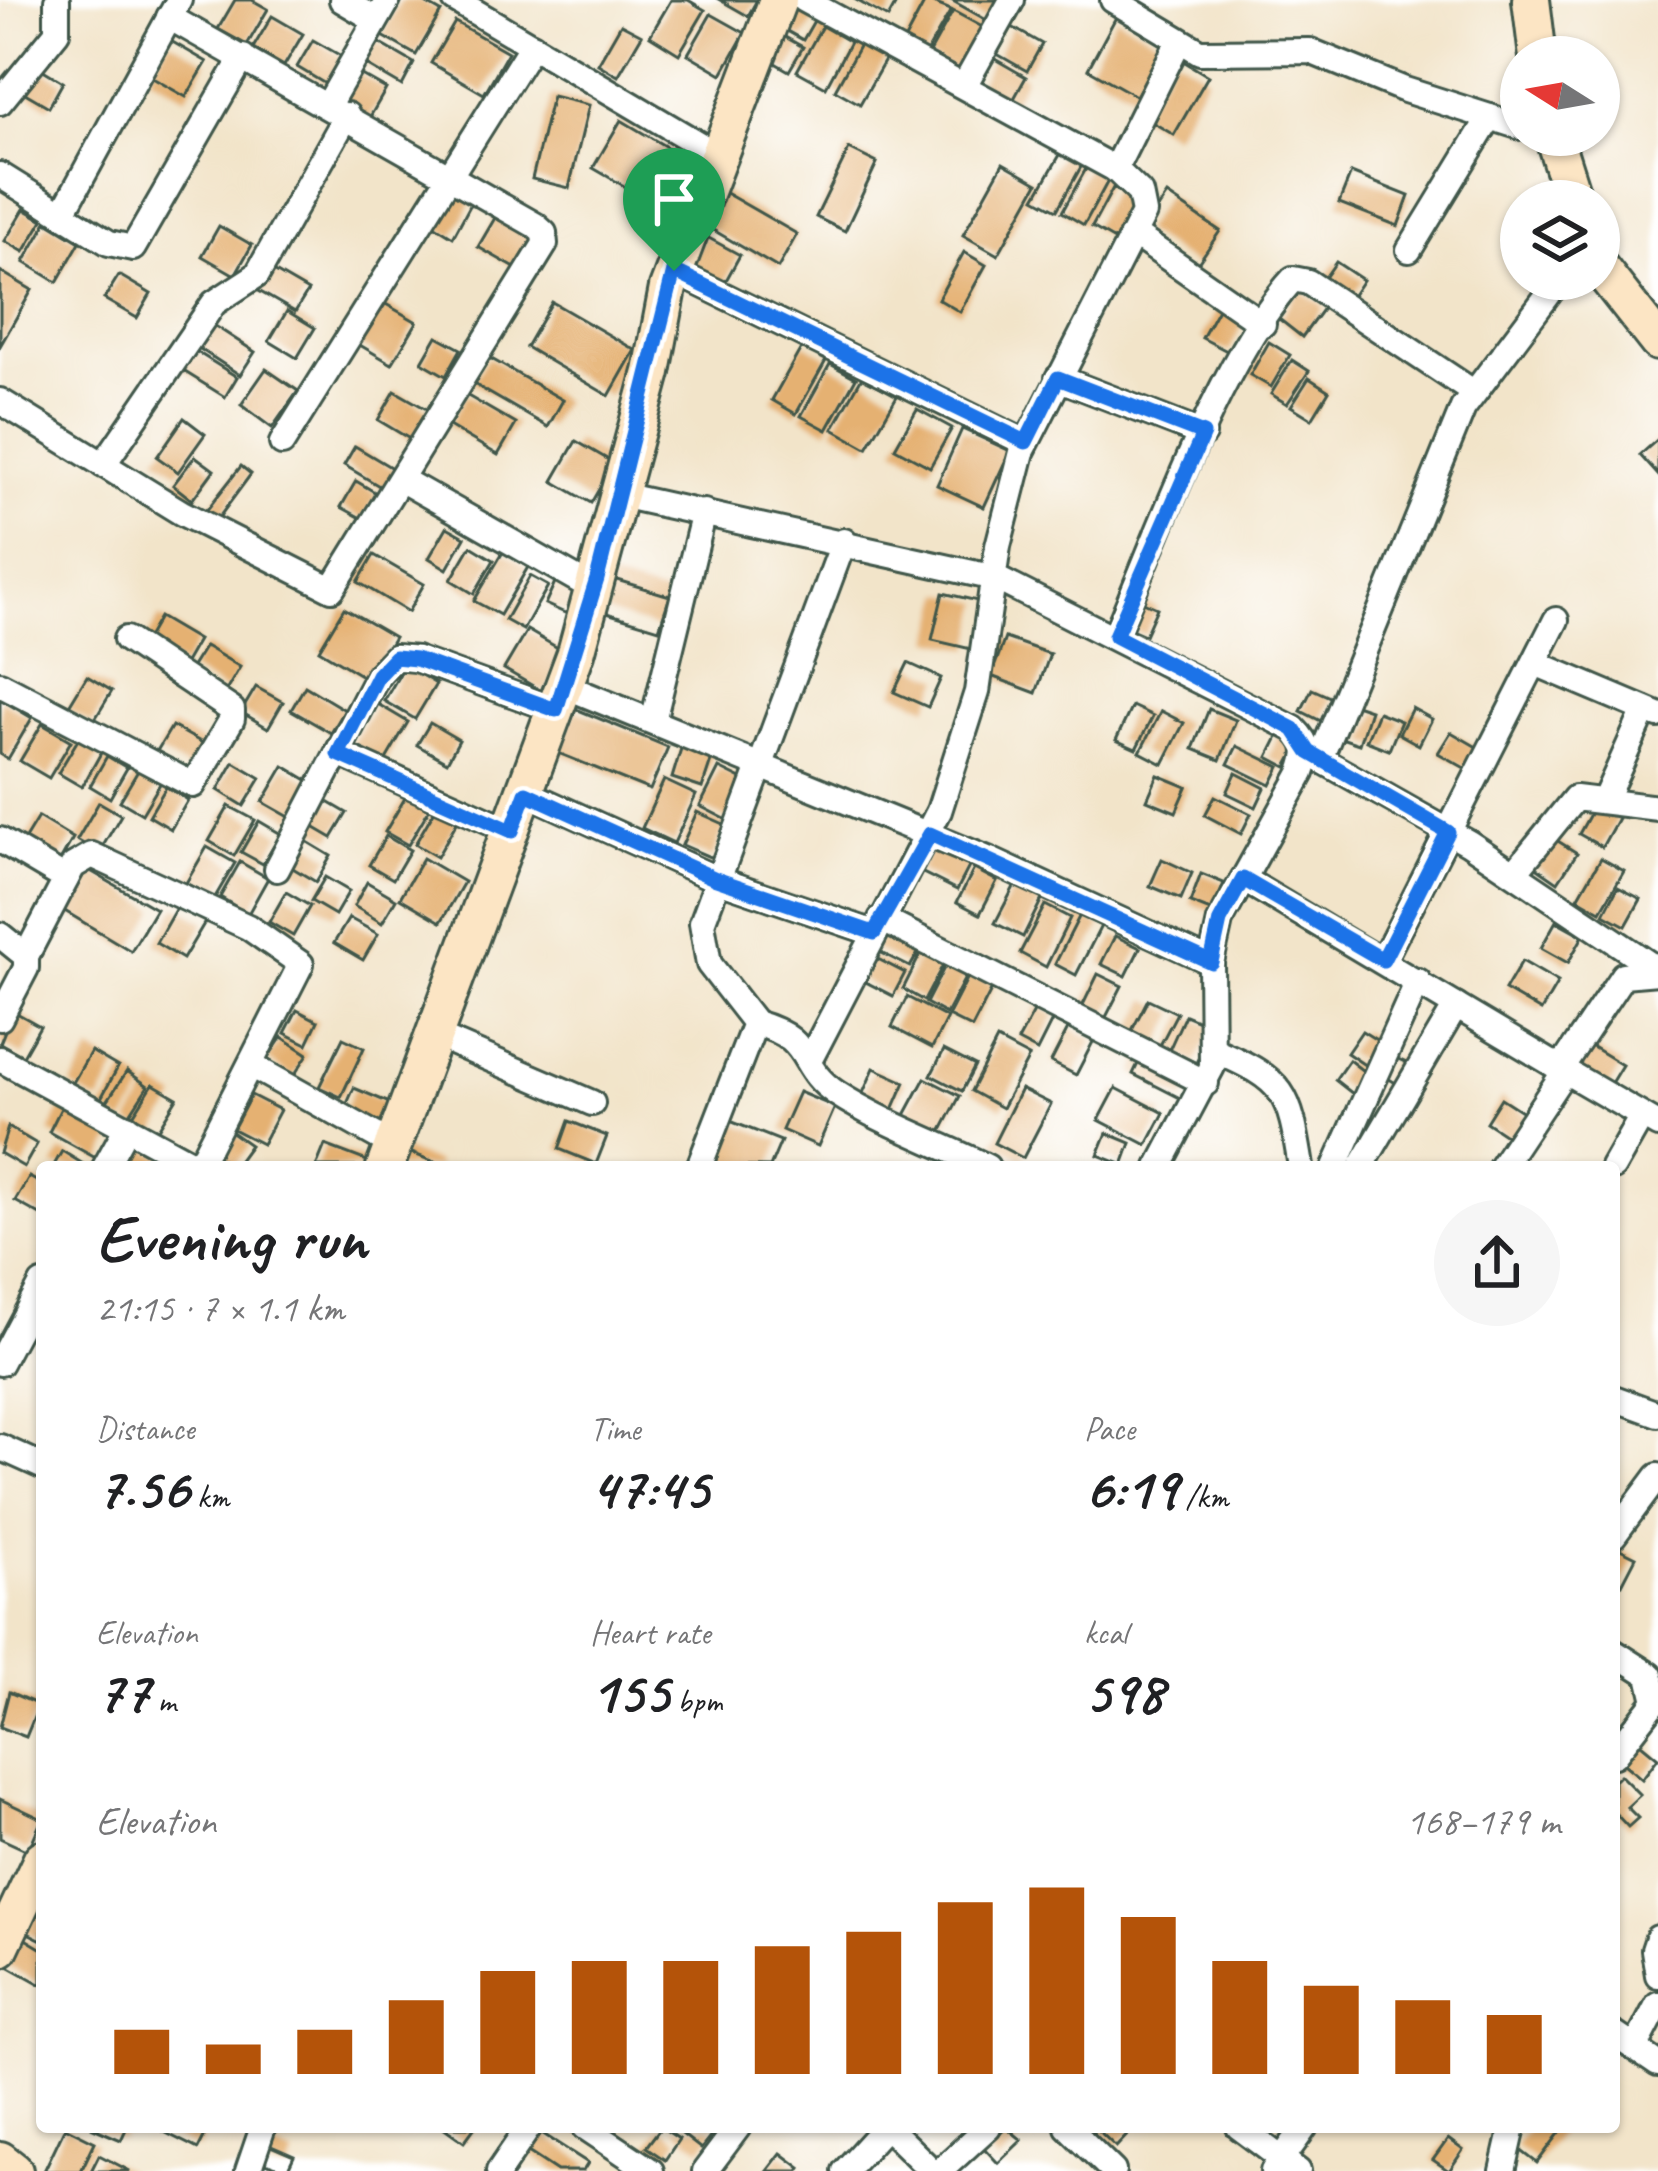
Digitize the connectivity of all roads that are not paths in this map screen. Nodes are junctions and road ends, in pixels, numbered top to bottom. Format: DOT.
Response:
graph roads {
  1 [pos="58,0"];
  2 [pos="342,0"];
  3 [pos="455,0"];
  4 [pos="778,0"];
  5 [pos="804,0"];
  6 [pos="1012,0"];
  7 [pos="1113,0"];
  8 [pos="1531,0"];
  9 [pos="174,9"];
  10 [pos="382,10"];
  11 [pos="1535,36"];
  12 [pos="1178,43"];
  13 [pos="532,45"];
  14 [pos="243,57"];
  15 [pos="964,86"];
  16 [pos="0,102"];
  17 [pos="337,110"];
  18 [pos="1490,117"];
  19 [pos="1500,120"];
  20 [pos="717,155"];
  21 [pos="1115,170"];
  22 [pos="448,174"];
  23 [pos="0,176"];
  24 [pos="62,214"];
  25 [pos="1135,236"];
  26 [pos="1408,250"];
  27 [pos="674,271"];
  28 [pos="1620,293"];
  29 [pos="1544,300"];
  30 [pos="1263,324"];
  31 [pos="1658,342"];
  32 [pos="1058,378"];
  33 [pos="1472,392"];
  34 [pos="0,401"];
  35 [pos="1203,434"];
  36 [pos="1026,442"];
  37 [pos="282,443"];
  38 [pos="103,465"];
  39 [pos="402,480"];
  40 [pos="620,495"];
  41 [pos="704,512"];
  42 [pos="844,541"];
  43 [pos="995,578"];
  44 [pos="594,589"];
  45 [pos="1556,620"];
  46 [pos="1115,636"];
  47 [pos="126,639"];
  48 [pos="1535,662"];
  49 [pos="0,684"];
  50 [pos="561,698"];
  51 [pos="1652,713"];
  52 [pos="653,721"];
  53 [pos="338,754"];
  54 [pos="1314,756"];
  55 [pos="760,762"];
  56 [pos="526,793"];
  57 [pos="1606,799"];
  58 [pos="1658,808"];
  59 [pos="512,831"];
  60 [pos="1448,832"];
  61 [pos="930,834"];
  62 [pos="0,840"];
  63 [pos="277,869"];
  64 [pos="1515,872"];
  65 [pos="716,879"];
  66 [pos="1243,879"];
  67 [pos="66,880"];
  68 [pos="877,926"];
  69 [pos="0,935"];
  70 [pos="26,956"];
  71 [pos="1383,960"];
  72 [pos="1211,962"];
  73 [pos="1658,972"];
  74 [pos="1418,981"];
  75 [pos="1456,1006"];
  76 [pos="0,1018"];
  77 [pos="754,1023"];
  78 [pos="435,1035"];
  79 [pos="1214,1050"];
  80 [pos="0,1059"];
  81 [pos="809,1061"];
  82 [pos="252,1066"];
  83 [pos="1559,1067"];
  84 [pos="1206,1083"];
  85 [pos="592,1103"];
  86 [pos="1650,1121"];
  87 [pos="127,1127"];
  88 [pos="389,1156"];
  89 [pos="108,1161"];
  90 [pos="188,1161"];
  91 [pos="196,1161"];
  92 [pos="701,1161"];
  93 [pos="975,1161"];
  94 [pos="1162,1161"];
  95 [pos="1299,1161"];
  96 [pos="1337,1161"];
  97 [pos="1365,1161"];
  98 [pos="1505,1161"];
  99 [pos="1618,1161"];
  100 [pos="36,1295"];
  101 [pos="0,1363"];
  102 [pos="1620,1400"];
  103 [pos="1658,1414"];
  104 [pos="0,1447"];
  105 [pos="36,1463"];
  106 [pos="1658,1476"];
  107 [pos="1620,1527"];
  108 [pos="1620,1656"];
  109 [pos="1657,1701"];
  110 [pos="1620,1747"];
  111 [pos="36,1872"];
  112 [pos="1658,1938"];
  113 [pos="0,1948"];
  114 [pos="1658,1975"];
  115 [pos="1658,2004"];
  116 [pos="1625,2041"];
  117 [pos="1658,2064"];
  118 [pos="261,2133"];
  119 [pos="525,2133"];
  120 [pos="593,2133"];
  121 [pos="734,2133"];
  122 [pos="879,2133"];
  123 [pos="893,2133"];
  124 [pos="981,2133"];
  125 [pos="1074,2133"];
  126 [pos="1246,2133"];
  127 [pos="1302,2133"];
  128 [pos="1512,2133"];
  129 [pos="0,2160"];
  130 [pos="1284,2168"];
  131 [pos="644,2169"];
  132 [pos="14,2171"];
  133 [pos="248,2171"];
  134 [pos="499,2171"];
  135 [pos="705,2171"];
  136 [pos="845,2171"];
  137 [pos="936,2171"];
  138 [pos="1114,2171"];
  139 [pos="1503,2171"];
  1 -- 16 [label="street"];
  2 -- 10 [label="street"];
  3 -- 13 [label="street"];
  4 -- 20 [label="street"];
  5 -- 15 [label="street"];
  6 -- 15 [label="street"];
  7 -- 12 [label="street"];
  8 -- 11 [label="street"];
  9 -- 14 [label="street"];
  9 -- 24 [label="street"];
  10 -- 17 [label="street"];
  12 -- 18 [label="street"];
  12 -- 21 [label="street"];
  13 -- 20 [label="street"];
  13 -- 22 [label="street"];
  14 -- 17 [label="street"];
  14 -- 24 [label="street"];
  15 -- 21 [label="street"];
  17 -- 22 [label="street"];
  17 -- 38 [label="street"];
  18 -- 19 [label="street"];
  18 -- 26 [label="street"];
  20 -- 27 [label="street"];
  21 -- 25 [label="street"];
  22 -- 37 [label="street"];
  22 -- 39 [label="street"];
  23 -- 24 [label="street"];
  25 -- 30 [label="street"];
  25 -- 32 [label="street"];
  27 -- 36 [label="street"];
  27 -- 40 [label="street"];
  28 -- 31 [label="street"];
  29 -- 33 [label="street"];
  30 -- 33 [label="street"];
  30 -- 35 [label="street"];
  32 -- 35 [label="street"];
  32 -- 36 [label="street"];
  33 -- 54 [label="street"];
  34 -- 38 [label="street"];
  35 -- 46 [label="street"];
  36 -- 43 [label="street"];
  38 -- 39 [label="street"];
  39 -- 44 [label="street"];
  40 -- 41 [label="street"];
  40 -- 44 [label="street"];
  41 -- 42 [label="street"];
  41 -- 52 [label="street"];
  42 -- 43 [label="street"];
  42 -- 55 [label="street"];
  43 -- 46 [label="street"];
  43 -- 61 [label="street"];
  44 -- 50 [label="street"];
  45 -- 48 [label="street"];
  46 -- 54 [label="street"];
  47 -- 49 [label="street"];
  48 -- 51 [label="street"];
  48 -- 60 [label="street"];
  50 -- 52 [label="street"];
  50 -- 53 [label="street"];
  50 -- 56 [label="street"];
  51 -- 57 [label="street"];
  52 -- 55 [label="street"];
  53 -- 59 [label="street"];
  53 -- 63 [label="street"];
  54 -- 60 [label="street"];
  54 -- 66 [label="street"];
  55 -- 61 [label="street"];
  55 -- 65 [label="street"];
  56 -- 59 [label="street"];
  56 -- 65 [label="street"];
  57 -- 58 [label="street"];
  57 -- 64 [label="street"];
  59 -- 78 [label="street"];
  60 -- 64 [label="street"];
  60 -- 71 [label="street"];
  61 -- 68 [label="street"];
  61 -- 72 [label="street"];
  62 -- 67 [label="street"];
  64 -- 73 [label="street"];
  65 -- 68 [label="street"];
  65 -- 77 [label="street"];
  66 -- 71 [label="street"];
  66 -- 72 [label="street"];
  67 -- 70 [label="street"];
  67 -- 82 [label="street"];
  68 -- 81 [label="street"];
  68 -- 84 [label="street"];
  69 -- 70 [label="street"];
  70 -- 76 [label="street"];
  71 -- 74 [label="street"];
  72 -- 79 [label="street"];
  73 -- 83 [label="street"];
  74 -- 75 [label="street"];
  74 -- 96 [label="street"];
  75 -- 83 [label="street"];
  75 -- 97 [label="street"];
  77 -- 81 [label="street"];
  77 -- 92 [label="street"];
  78 -- 85 [label="street"];
  78 -- 88 [label="street"];
  79 -- 84 [label="street"];
  79 -- 95 [label="street"];
  80 -- 87 [label="street"];
  81 -- 93 [label="street"];
  82 -- 88 [label="street"];
  82 -- 91 [label="street"];
  83 -- 86 [label="street"];
  83 -- 98 [label="street"];
  84 -- 94 [label="street"];
  86 -- 99 [label="street"];
  87 -- 89 [label="street"];
  87 -- 90 [label="street"];
  100 -- 101 [label="street"];
  102 -- 103 [label="street"];
  104 -- 105 [label="street"];
  106 -- 107 [label="street"];
  108 -- 109 [label="street"];
  109 -- 110 [label="street"];
  111 -- 113 [label="street"];
  112 -- 114 [label="street"];
  115 -- 116 [label="street"];
  116 -- 117 [label="street"];
  118 -- 133 [label="street"];
  119 -- 134 [label="street"];
  120 -- 131 [label="street"];
  121 -- 135 [label="street"];
  122 -- 136 [label="street"];
  123 -- 137 [label="street"];
  124 -- 137 [label="street"];
  125 -- 138 [label="street"];
  126 -- 130 [label="street"];
  127 -- 130 [label="street"];
  128 -- 139 [label="street"];
  129 -- 132 [label="street"];
}
